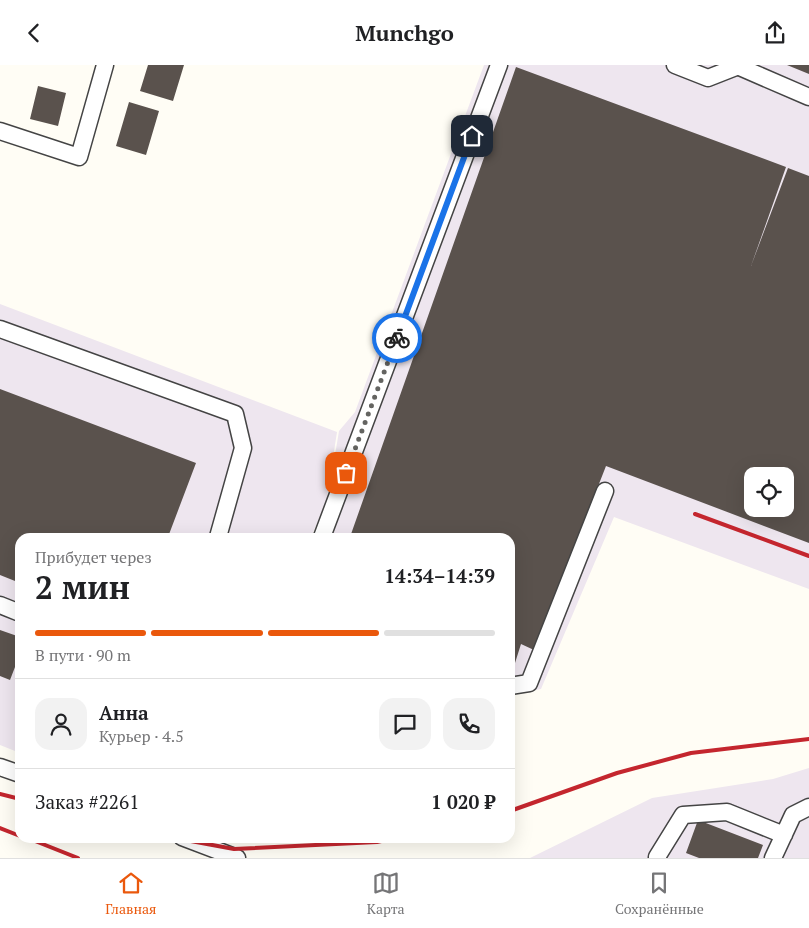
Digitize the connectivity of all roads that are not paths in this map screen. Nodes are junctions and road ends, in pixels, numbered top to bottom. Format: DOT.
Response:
graph roads {
  1 [pos="105,65"];
  2 [pos="500,65"];
  3 [pos="675,65"];
  4 [pos="736,66"];
  5 [pos="809,97"];
  6 [pos="0,131"];
  7 [pos="0,329"];
  8 [pos="605,491"];
  9 [pos="219,533"];
  10 [pos="324,533"];
  11 [pos="0,605"];
  12 [pos="15,611"];
  13 [pos="515,686"];
  14 [pos="0,767"];
  15 [pos="15,772"];
  16 [pos="809,807"];
  17 [pos="784,835"];
  18 [pos="198,843"];
  19 [pos="237,858"];
  20 [pos="657,858"];
  21 [pos="773,858"];
  1 -- 6 [label="street"];
  2 -- 10 [label="street"];
  3 -- 4 [label="street"];
  4 -- 5 [label="street"];
  7 -- 9 [label="street"];
  8 -- 13 [label="street"];
  11 -- 12 [label="street"];
  14 -- 15 [label="street"];
  16 -- 17 [label="street"];
  17 -- 20 [label="street"];
  17 -- 21 [label="street"];
  18 -- 19 [label="street"];
}
